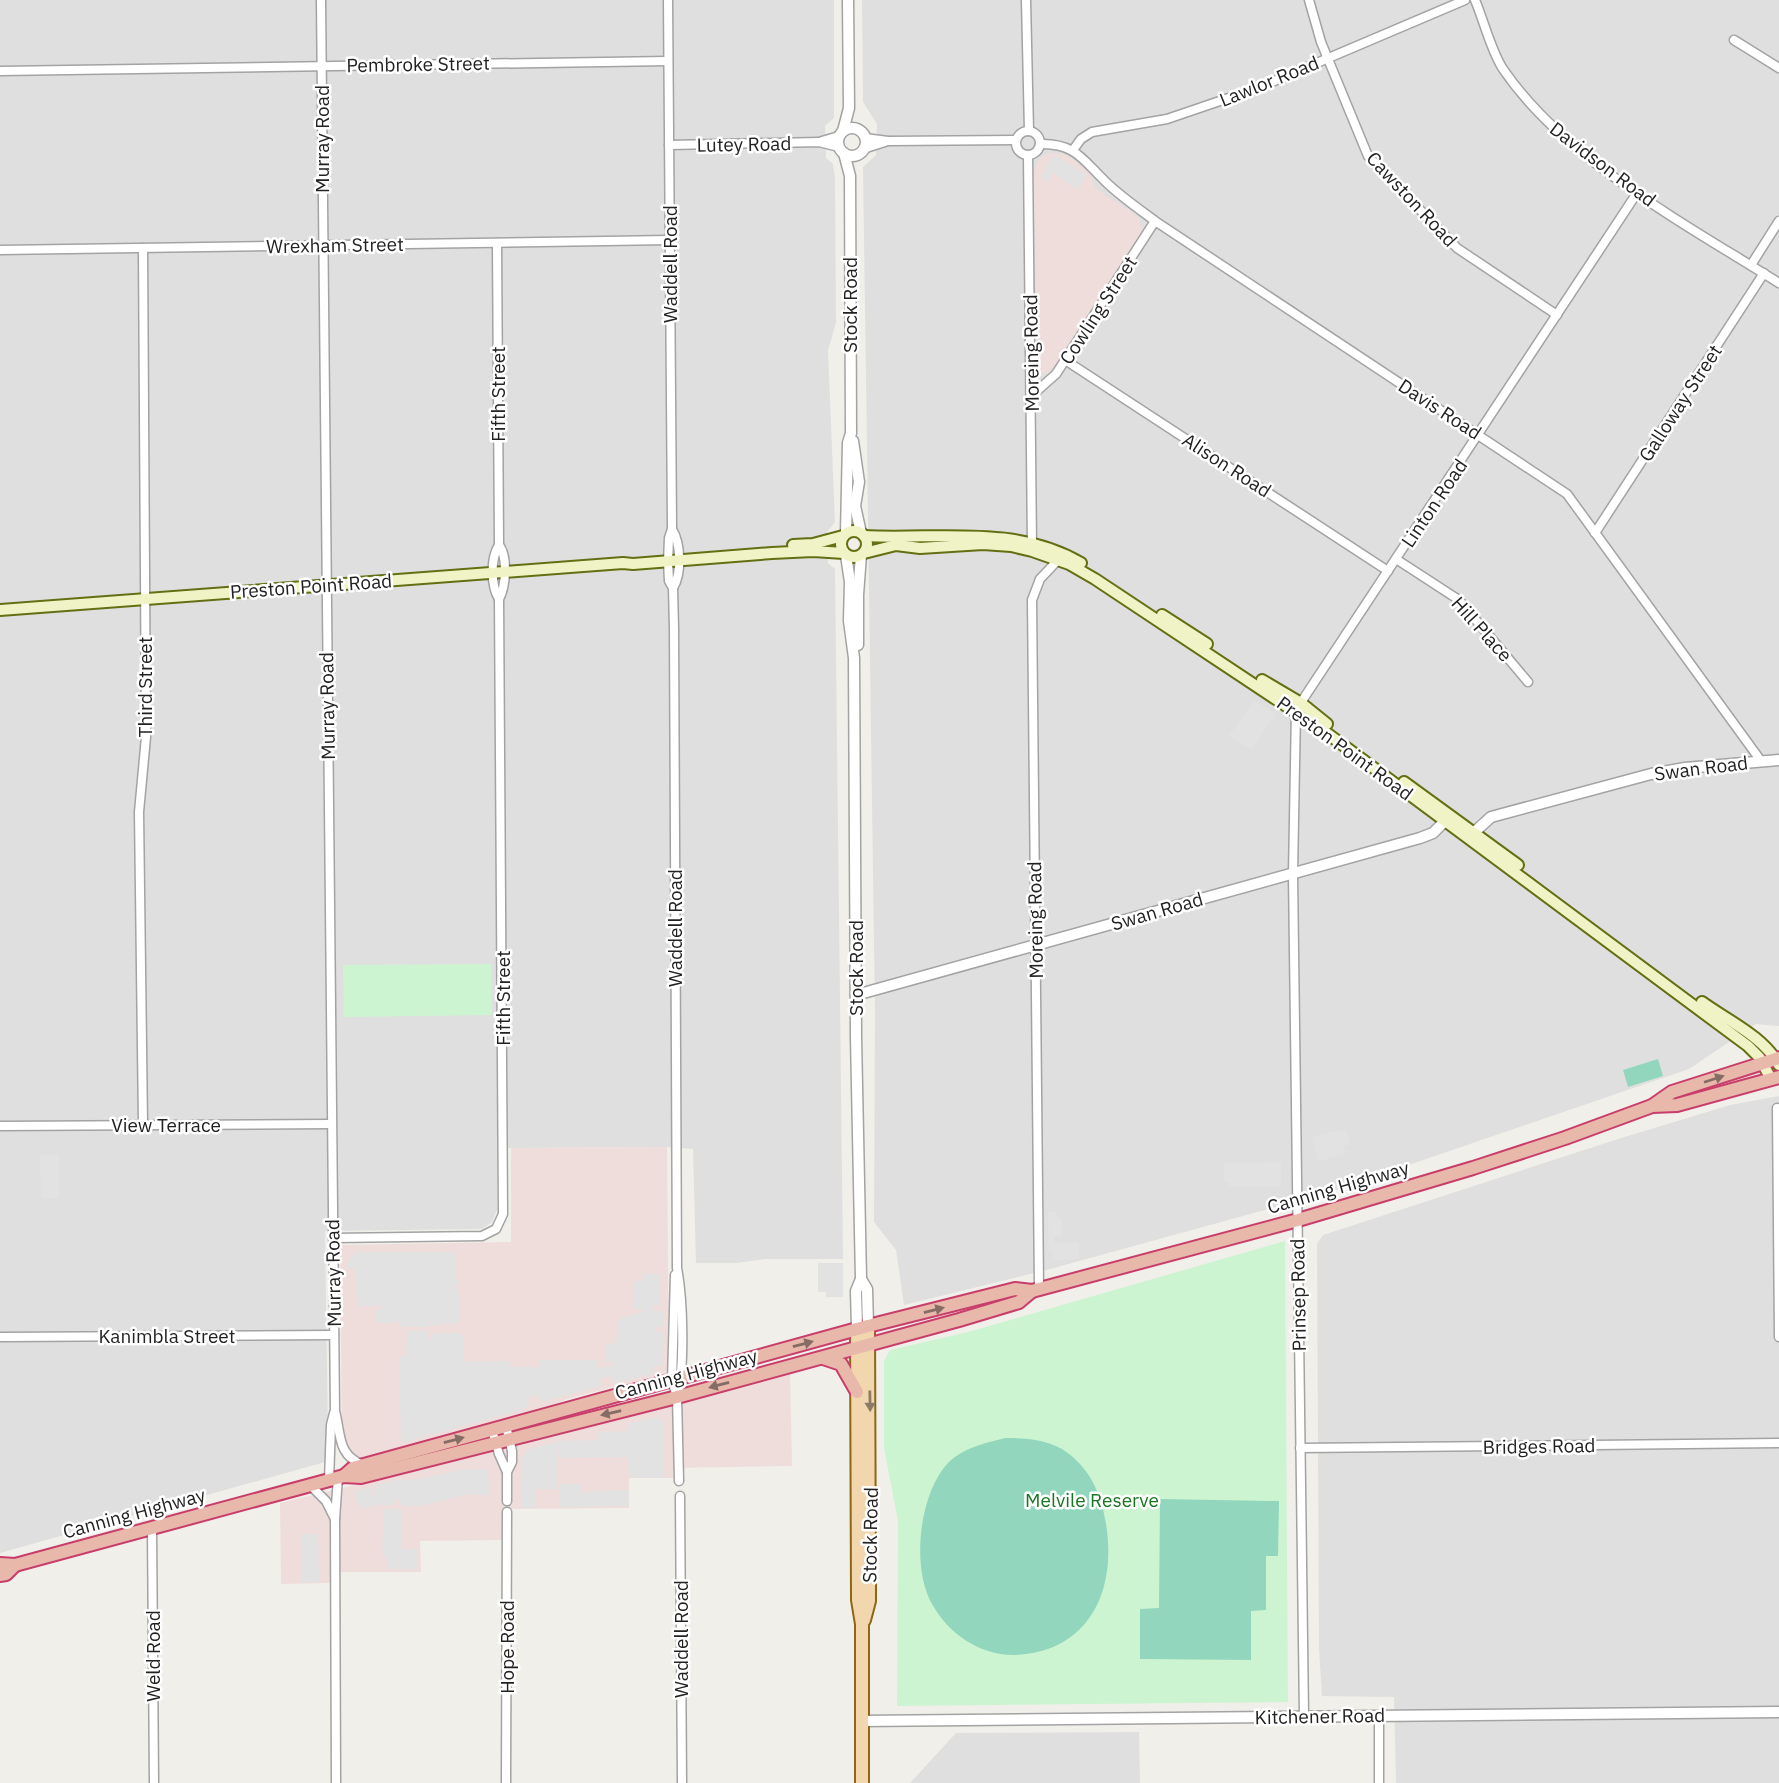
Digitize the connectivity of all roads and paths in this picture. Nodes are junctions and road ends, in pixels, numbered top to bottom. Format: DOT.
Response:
graph roads {
  1 [pos="321,0"];
  2 [pos="668,0"];
  3 [pos="848,0"];
  4 [pos="1026,0"];
  5 [pos="1310,0"];
  6 [pos="1465,0"];
  7 [pos="1475,0"];
  8 [pos="1734,40"];
  9 [pos="1327,58"];
  10 [pos="668,61"];
  11 [pos="321,66"];
  12 [pos="1779,68"];
  13 [pos="0,71"];
  14 [pos="849,108"];
  15 [pos="1029,131"];
  16 [pos="841,133"];
  17 [pos="1016,141"];
  18 [pos="819,142"];
  19 [pos="861,143"];
  20 [pos="1041,144"];
  21 [pos="669,145"];
  22 [pos="841,150"];
  23 [pos="1073,150"];
  24 [pos="1028,155"];
  25 [pos="850,176"];
  26 [pos="1637,193"];
  27 [pos="1155,221"];
  28 [pos="1779,221"];
  29 [pos="670,240"];
  30 [pos="497,243"];
  31 [pos="323,246"];
  32 [pos="143,248"];
  33 [pos="0,250"];
  34 [pos="1751,265"];
  35 [pos="1764,274"];
  36 [pos="1779,283"];
  37 [pos="1557,315"];
  38 [pos="1065,360"];
  39 [pos="1032,390"];
  40 [pos="850,433"];
  41 [pos="1479,435"];
  42 [pos="1595,533"];
  43 [pos="845,535"];
  44 [pos="863,535"];
  45 [pos="1032,546"];
  46 [pos="845,554"];
  47 [pos="863,554"];
  48 [pos="673,558"];
  49 [pos="1396,559"];
  50 [pos="1058,561"];
  51 [pos="1388,570"];
  52 [pos="499,572"];
  53 [pos="326,585"];
  54 [pos="145,599"];
  55 [pos="0,610"];
  56 [pos="854,658"];
  57 [pos="1528,682"];
  58 [pos="1298,707"];
  59 [pos="1779,760"];
  60 [pos="1761,761"];
  61 [pos="1448,818"];
  62 [pos="1471,834"];
  63 [pos="1293,874"];
  64 [pos="1035,947"];
  65 [pos="856,995"];
  66 [pos="1774,1061"];
  67 [pos="1775,1078"];
  68 [pos="1652,1106"];
  69 [pos="1777,1108"];
  70 [pos="331,1124"];
  71 [pos="143,1125"];
  72 [pos="0,1126"];
  73 [pos="1298,1220"];
  74 [pos="333,1238"];
  75 [pos="1035,1290"];
  76 [pos="863,1328"];
  77 [pos="334,1335"];
  78 [pos="0,1337"];
  79 [pos="1779,1337"];
  80 [pos="863,1346"];
  81 [pos="821,1357"];
  82 [pos="677,1379"];
  83 [pos="857,1392"];
  84 [pos="677,1397"];
  85 [pos="335,1411"];
  86 [pos="508,1432"];
  87 [pos="494,1435"];
  88 [pos="1779,1443"];
  89 [pos="1300,1448"];
  90 [pos="363,1465"];
  91 [pos="508,1472"];
  92 [pos="337,1478"];
  93 [pos="679,1481"];
  94 [pos="310,1485"];
  95 [pos="680,1496"];
  96 [pos="508,1501"];
  97 [pos="508,1512"];
  98 [pos="335,1519"];
  99 [pos="152,1528"];
  100 [pos="0,1564"];
  101 [pos="15,1565"];
  102 [pos="0,1575"];
  103 [pos="862,1624"];
  104 [pos="1779,1712"];
  105 [pos="1304,1716"];
  106 [pos="1379,1716"];
  107 [pos="861,1721"];
  108 [pos="154,1783"];
  109 [pos="336,1783"];
  110 [pos="506,1783"];
  111 [pos="682,1783"];
  112 [pos="862,1783"];
  113 [pos="1379,1783"];
  1 -- 11 [label="street, Murray Road"];
  2 -- 10 [label="street, Waddell Road"];
  3 -- 14 [label="street, Stock Road"];
  4 -- 15 [label="street"];
  5 -- 9 [label="street, Cawston Road"];
  6 -- 9 [label="street, Lawlor Road"];
  7 -- 26 [label="street, Davidson Road"];
  8 -- 12 [label="street"];
  9 -- 23 [label="street, Lawlor Road"];
  9 -- 37 [label="street, Cawston Road"];
  10 -- 11 [label="street, Pembroke Street"];
  10 -- 21 [label="street, Waddell Road"];
  11 -- 13 [label="street, Pembroke Street"];
  11 -- 31 [label="street, Murray Road"];
  14 -- 16 [label="street, Stock Road"];
  14 -- 19 [label="street, Stock Road"];
  15 -- 17 [label="street"];
  15 -- 20 [label="street"];
  16 -- 18 [label="street, Lutey Road"];
  16 -- 19 [label="street"];
  16 -- 22 [label="street, Stock Road"];
  17 -- 19 [label="street"];
  17 -- 24 [label="street"];
  18 -- 21 [label="street, Lutey Road"];
  18 -- 22 [label="street, Lutey Road"];
  19 -- 22 [label="street"];
  19 -- 25 [label="street, Stock Road"];
  20 -- 23 [label="street"];
  20 -- 24 [label="street"];
  21 -- 29 [label="street, Waddell Road"];
  22 -- 25 [label="street, Stock Road"];
  23 -- 27 [label="street, Davis Road"];
  24 -- 39 [label="street, Moreing Road"];
  25 -- 40 [label="street, Stock Road"];
  26 -- 34 [label="street, Davidson Road"];
  26 -- 37 [label="street, Linton Road"];
  27 -- 38 [label="street, Cowling Street"];
  27 -- 41 [label="street, Davis Road"];
  28 -- 34 [label="street"];
  29 -- 30 [label="street, Wrexham Street"];
  29 -- 48 [label="street, Waddell Road"];
  30 -- 31 [label="street, Wrexham Street"];
  30 -- 52 [label="street, Fifth Street"];
  31 -- 32 [label="street, Wrexham Street"];
  31 -- 53 [label="street, Murray Road"];
  32 -- 33 [label="street, Wrexham Street"];
  32 -- 54 [label="street, Third Street"];
  34 -- 35 [label="street, Davidson Road"];
  35 -- 36 [label="street, Davidson Road"];
  35 -- 42 [label="street, Galloway Street"];
  37 -- 41 [label="street, Linton Road"];
  38 -- 39 [label="street, Cowling Street"];
  38 -- 51 [label="street, Alison Road"];
  39 -- 45 [label="street, Moreing Road"];
  40 -- 43 [label="street, Stock Road"];
  40 -- 44 [label="street, Stock Road"];
  41 -- 42 [label="street, Davis Road"];
  41 -- 49 [label="street, Linton Road"];
  42 -- 60 [label="street, Davis Road"];
  43 -- 44 [label="main road"];
  43 -- 46 [label="main road, Stock Road"];
  43 -- 48 [label="main road, Preston Point Road"];
  44 -- 45 [label="main road, Preston Point Road"];
  44 -- 47 [label="main road, Stock Road"];
  45 -- 47 [label="main road, Preston Point Road"];
  45 -- 50 [label="main road, Preston Point Road"];
  45 -- 58 [label="main road, Preston Point Road"];
  46 -- 47 [label="main road"];
  46 -- 48 [label="main road, Preston Point Road"];
  46 -- 56 [label="street, Stock Road"];
  47 -- 56 [label="street, Stock Road"];
  48 -- 52 [label="main road, Preston Point Road"];
  48 -- 82 [label="street, Waddell Road"];
  49 -- 51 [label="street, Linton Road"];
  49 -- 57 [label="street, Hill Place"];
  50 -- 58 [label="main road, Preston Point Road"];
  50 -- 64 [label="street, Moreing Road"];
  51 -- 58 [label="street, Linton Road"];
  52 -- 53 [label="main road, Preston Point Road"];
  52 -- 74 [label="street, Fifth Street"];
  53 -- 54 [label="main road, Preston Point Road"];
  53 -- 70 [label="street, Murray Road"];
  54 -- 55 [label="main road, Preston Point Road"];
  54 -- 71 [label="street, Third Street"];
  56 -- 65 [label="street, Stock Road"];
  58 -- 61 [label="main road, Preston Point Road"];
  58 -- 63 [label="street, Prinsep Road"];
  59 -- 60 [label="street, Swan Road"];
  60 -- 62 [label="street, Swan Road"];
  61 -- 62 [label="main road, Preston Point Road"];
  61 -- 63 [label="street, Swan Road"];
  62 -- 66 [label="main road, Preston Point Road"];
  63 -- 64 [label="street, Swan Road"];
  63 -- 73 [label="street, Prinsep Road"];
  64 -- 65 [label="street, Swan Road"];
  64 -- 75 [label="street, Moreing Road"];
  65 -- 76 [label="street, Stock Road"];
  66 -- 67 [label="main road, Preston Point Road"];
  68 -- 66 [label="highway, Canning Highway, one-way"];
  67 -- 68 [label="highway, Canning Highway"];
  68 -- 73 [label="highway, Canning Highway"];
  69 -- 79 [label="street"];
  70 -- 71 [label="street, View Terrace"];
  70 -- 74 [label="street, Murray Road"];
  71 -- 72 [label="street, View Terrace"];
  73 -- 75 [label="highway, Canning Highway"];
  73 -- 89 [label="street, Prinsep Road"];
  74 -- 77 [label="street, Murray Road"];
  76 -- 75 [label="highway, Canning Highway, one-way"];
  75 -- 80 [label="highway, Canning Highway"];
  76 -- 80 [label="main road, Stock Road"];
  82 -- 76 [label="highway, Canning Highway, one-way"];
  77 -- 78 [label="street, Kanimbla Street"];
  77 -- 85 [label="street, Murray Road"];
  80 -- 81 [label="highway, Canning Highway"];
  80 -- 83 [label="main road, Stock Road"];
  80 -- 103 [label="main road, Stock Road, one-way"];
  81 -- 83 [label="highway"];
  81 -- 84 [label="highway, Canning Highway, one-way"];
  82 -- 84 [label="street, Waddell Road"];
  82 -- 86 [label="highway, Canning Highway"];
  83 -- 103 [label="main road, Stock Road"];
  84 -- 86 [label="highway, Canning Highway, one-way"];
  84 -- 93 [label="street, Waddell Road"];
  85 -- 90 [label="street, Murray Road"];
  85 -- 92 [label="street, Murray Road"];
  86 -- 87 [label="highway, Canning Highway"];
  86 -- 91 [label="street"];
  90 -- 87 [label="highway, Canning Highway, one-way"];
  87 -- 91 [label="street"];
  87 -- 92 [label="highway, Canning Highway"];
  88 -- 89 [label="street, Bridges Road"];
  89 -- 105 [label="street, Prinsep Road"];
  90 -- 92 [label="highway, Canning Highway"];
  91 -- 96 [label="street"];
  92 -- 94 [label="highway, Canning Highway"];
  92 -- 98 [label="street, Murray Road"];
  94 -- 98 [label="street"];
  94 -- 99 [label="highway, Canning Highway"];
  95 -- 111 [label="street, Waddell Road"];
  97 -- 110 [label="street, Hope Road"];
  98 -- 109 [label="street, Murray Road"];
  99 -- 101 [label="highway, Canning Highway"];
  99 -- 108 [label="street, Weld Road"];
  100 -- 101 [label="highway, Canning Highway"];
  101 -- 102 [label="highway, Canning Highway"];
  103 -- 107 [label="main road, Stock Road"];
  104 -- 106 [label="street, Kitchener Road"];
  105 -- 106 [label="street, Kitchener Road"];
  105 -- 107 [label="street, Kitchener Road"];
  106 -- 113 [label="street"];
  107 -- 112 [label="main road, Stock Road"];
}
